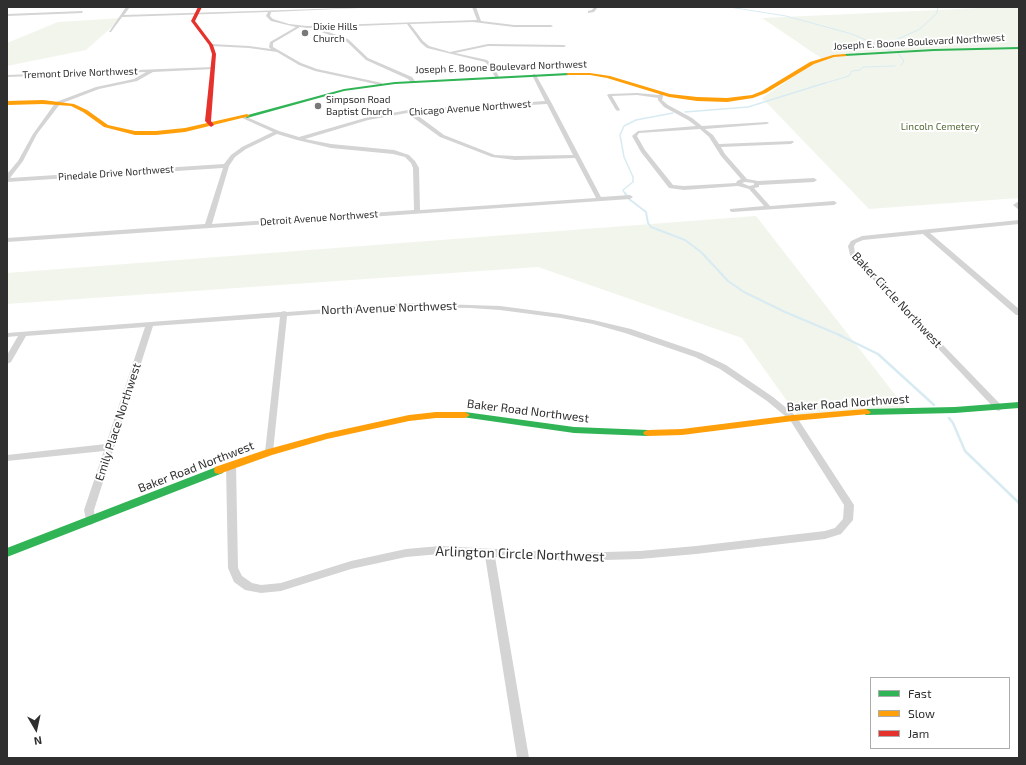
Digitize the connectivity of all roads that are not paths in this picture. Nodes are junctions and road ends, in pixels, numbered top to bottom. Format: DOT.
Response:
graph roads {
  1 [pos="128,7"];
  2 [pos="380,7"];
  3 [pos="474,7"];
  4 [pos="596,7"];
  5 [pos="657,7"];
  6 [pos="662,7"];
  7 [pos="706,7"];
  8 [pos="198,10"];
  9 [pos="270,11"];
  10 [pos="82,12"];
  11 [pos="589,12"];
  12 [pos="7,16"];
  13 [pos="121,16"];
  14 [pos="479,21"];
  15 [pos="408,24"];
  16 [pos="551,26"];
  17 [pos="299,27"];
  18 [pos="316,27"];
  19 [pos="110,31"];
  20 [pos="271,43"];
  21 [pos="211,45"];
  22 [pos="564,46"];
  23 [pos="249,47"];
  24 [pos="1019,48"];
  25 [pos="278,51"];
  26 [pos="449,53"];
  27 [pos="213,68"];
  28 [pos="152,71"];
  29 [pos="534,75"];
  30 [pos="7,76"];
  31 [pos="497,77"];
  32 [pos="413,82"];
  33 [pos="380,84"];
  34 [pos="661,95"];
  35 [pos="549,102"];
  36 [pos="7,103"];
  37 [pos="58,103"];
  38 [pos="618,110"];
  39 [pos="408,111"];
  40 [pos="242,116"];
  41 [pos="767,123"];
  42 [pos="211,125"];
  43 [pos="701,128"];
  44 [pos="277,132"];
  45 [pos="299,139"];
  46 [pos="791,142"];
  47 [pos="717,146"];
  48 [pos="577,156"];
  49 [pos="226,166"];
  50 [pos="7,179"];
  51 [pos="745,180"];
  52 [pos="814,180"];
  53 [pos="757,183"];
  54 [pos="739,184"];
  55 [pos="751,188"];
  56 [pos="630,197"];
  57 [pos="599,198"];
  58 [pos="834,203"];
  59 [pos="1019,203"];
  60 [pos="768,207"];
  61 [pos="1019,208"];
  62 [pos="732,210"];
  63 [pos="417,211"];
  64 [pos="1019,222"];
  65 [pos="208,226"];
  66 [pos="925,232"];
  67 [pos="7,240"];
  68 [pos="284,313"];
  69 [pos="1019,313"];
  70 [pos="150,324"];
  71 [pos="23,334"];
  72 [pos="7,335"];
  73 [pos="7,362"];
  74 [pos="1019,405"];
  75 [pos="998,408"];
  76 [pos="793,418"];
  77 [pos="110,447"];
  78 [pos="270,452"];
  79 [pos="7,458"];
  80 [pos="231,465"];
  81 [pos="90,520"];
  82 [pos="7,553"];
  83 [pos="489,553"];
  84 [pos="523,758"];
  1 -- 13 [label="street"];
  2 -- 9 [label="street"];
  3 -- 14 [label="street"];
  4 -- 11 [label="street"];
  5 -- 6 [label="street"];
  6 -- 7 [label="street"];
  8 -- 9 [label="street"];
  8 -- 13 [label="street"];
  8 -- 21 [label="main road"];
  9 -- 17 [label="street"];
  10 -- 12 [label="street"];
  13 -- 19 [label="street"];
  14 -- 15 [label="street"];
  14 -- 16 [label="street"];
  15 -- 18 [label="street"];
  15 -- 26 [label="street"];
  17 -- 18 [label="street"];
  17 -- 20 [label="street"];
  18 -- 32 [label="street"];
  20 -- 23 [label="street"];
  20 -- 25 [label="street"];
  21 -- 23 [label="street"];
  21 -- 27 [label="main road"];
  22 -- 26 [label="street"];
  23 -- 25 [label="street"];
  24 -- 34 [label="main road, Joseph E. Boone Boulevard Northwest"];
  25 -- 33 [label="street"];
  26 -- 31 [label="street"];
  27 -- 28 [label="street, Tremont Drive Northwest"];
  27 -- 42 [label="main road"];
  28 -- 30 [label="street, Tremont Drive Northwest"];
  28 -- 37 [label="street"];
  29 -- 31 [label="main road, Joseph E. Boone Boulevard Northwest"];
  29 -- 34 [label="main road, Joseph E. Boone Boulevard Northwest"];
  29 -- 35 [label="street"];
  31 -- 32 [label="main road, Joseph E. Boone Boulevard Northwest"];
  32 -- 33 [label="main road, Joseph E. Boone Boulevard Northwest"];
  33 -- 40 [label="main road, Joseph E. Boone Boulevard Northwest"];
  34 -- 38 [label="street"];
  34 -- 43 [label="street"];
  35 -- 39 [label="street, Chicago Avenue Northwest"];
  35 -- 48 [label="street"];
  36 -- 37 [label="main road, Joseph E. Boone Boulevard Northwest"];
  37 -- 42 [label="main road, Joseph E. Boone Boulevard Northwest"];
  37 -- 50 [label="street"];
  39 -- 45 [label="street, Chicago Avenue Northwest"];
  39 -- 48 [label="street"];
  40 -- 42 [label="main road, Joseph E. Boone Boulevard Northwest"];
  40 -- 44 [label="street"];
  41 -- 43 [label="street"];
  43 -- 47 [label="street"];
  43 -- 54 [label="street"];
  44 -- 45 [label="street"];
  44 -- 49 [label="street"];
  45 -- 63 [label="street"];
  46 -- 47 [label="street"];
  47 -- 51 [label="street"];
  48 -- 57 [label="street"];
  49 -- 50 [label="street, Pinedale Drive Northwest"];
  49 -- 65 [label="street"];
  51 -- 53 [label="street"];
  51 -- 54 [label="street"];
  52 -- 53 [label="street"];
  53 -- 55 [label="street"];
  54 -- 55 [label="street"];
  55 -- 60 [label="street"];
  56 -- 57 [label="street, Detroit Avenue Northwest"];
  57 -- 63 [label="street, Detroit Avenue Northwest"];
  58 -- 60 [label="street"];
  59 -- 61 [label="street"];
  60 -- 62 [label="street"];
  63 -- 65 [label="street, Detroit Avenue Northwest"];
  64 -- 66 [label="street, Baker Circle Northwest"];
  65 -- 67 [label="street, Detroit Avenue Northwest"];
  66 -- 69 [label="street"];
  66 -- 75 [label="street, Baker Circle Northwest"];
  68 -- 70 [label="street, North Avenue Northwest"];
  68 -- 76 [label="street, North Avenue Northwest"];
  68 -- 78 [label="street"];
  70 -- 71 [label="street, North Avenue Northwest"];
  70 -- 77 [label="street, Emily Place Northwest"];
  71 -- 72 [label="street, North Avenue Northwest"];
  71 -- 73 [label="street"];
  74 -- 75 [label="main road, Baker Road Northwest"];
  75 -- 76 [label="main road, Baker Road Northwest"];
  76 -- 78 [label="main road, Baker Road Northwest"];
  76 -- 83 [label="street, Arlington Circle Northwest"];
  77 -- 79 [label="street"];
  77 -- 81 [label="street, Emily Place Northwest"];
  78 -- 80 [label="main road, Baker Road Northwest"];
  80 -- 81 [label="main road, Baker Road Northwest"];
  80 -- 83 [label="street, Arlington Circle Northwest"];
  81 -- 82 [label="main road, Baker Road Northwest"];
  83 -- 84 [label="street"];
}
